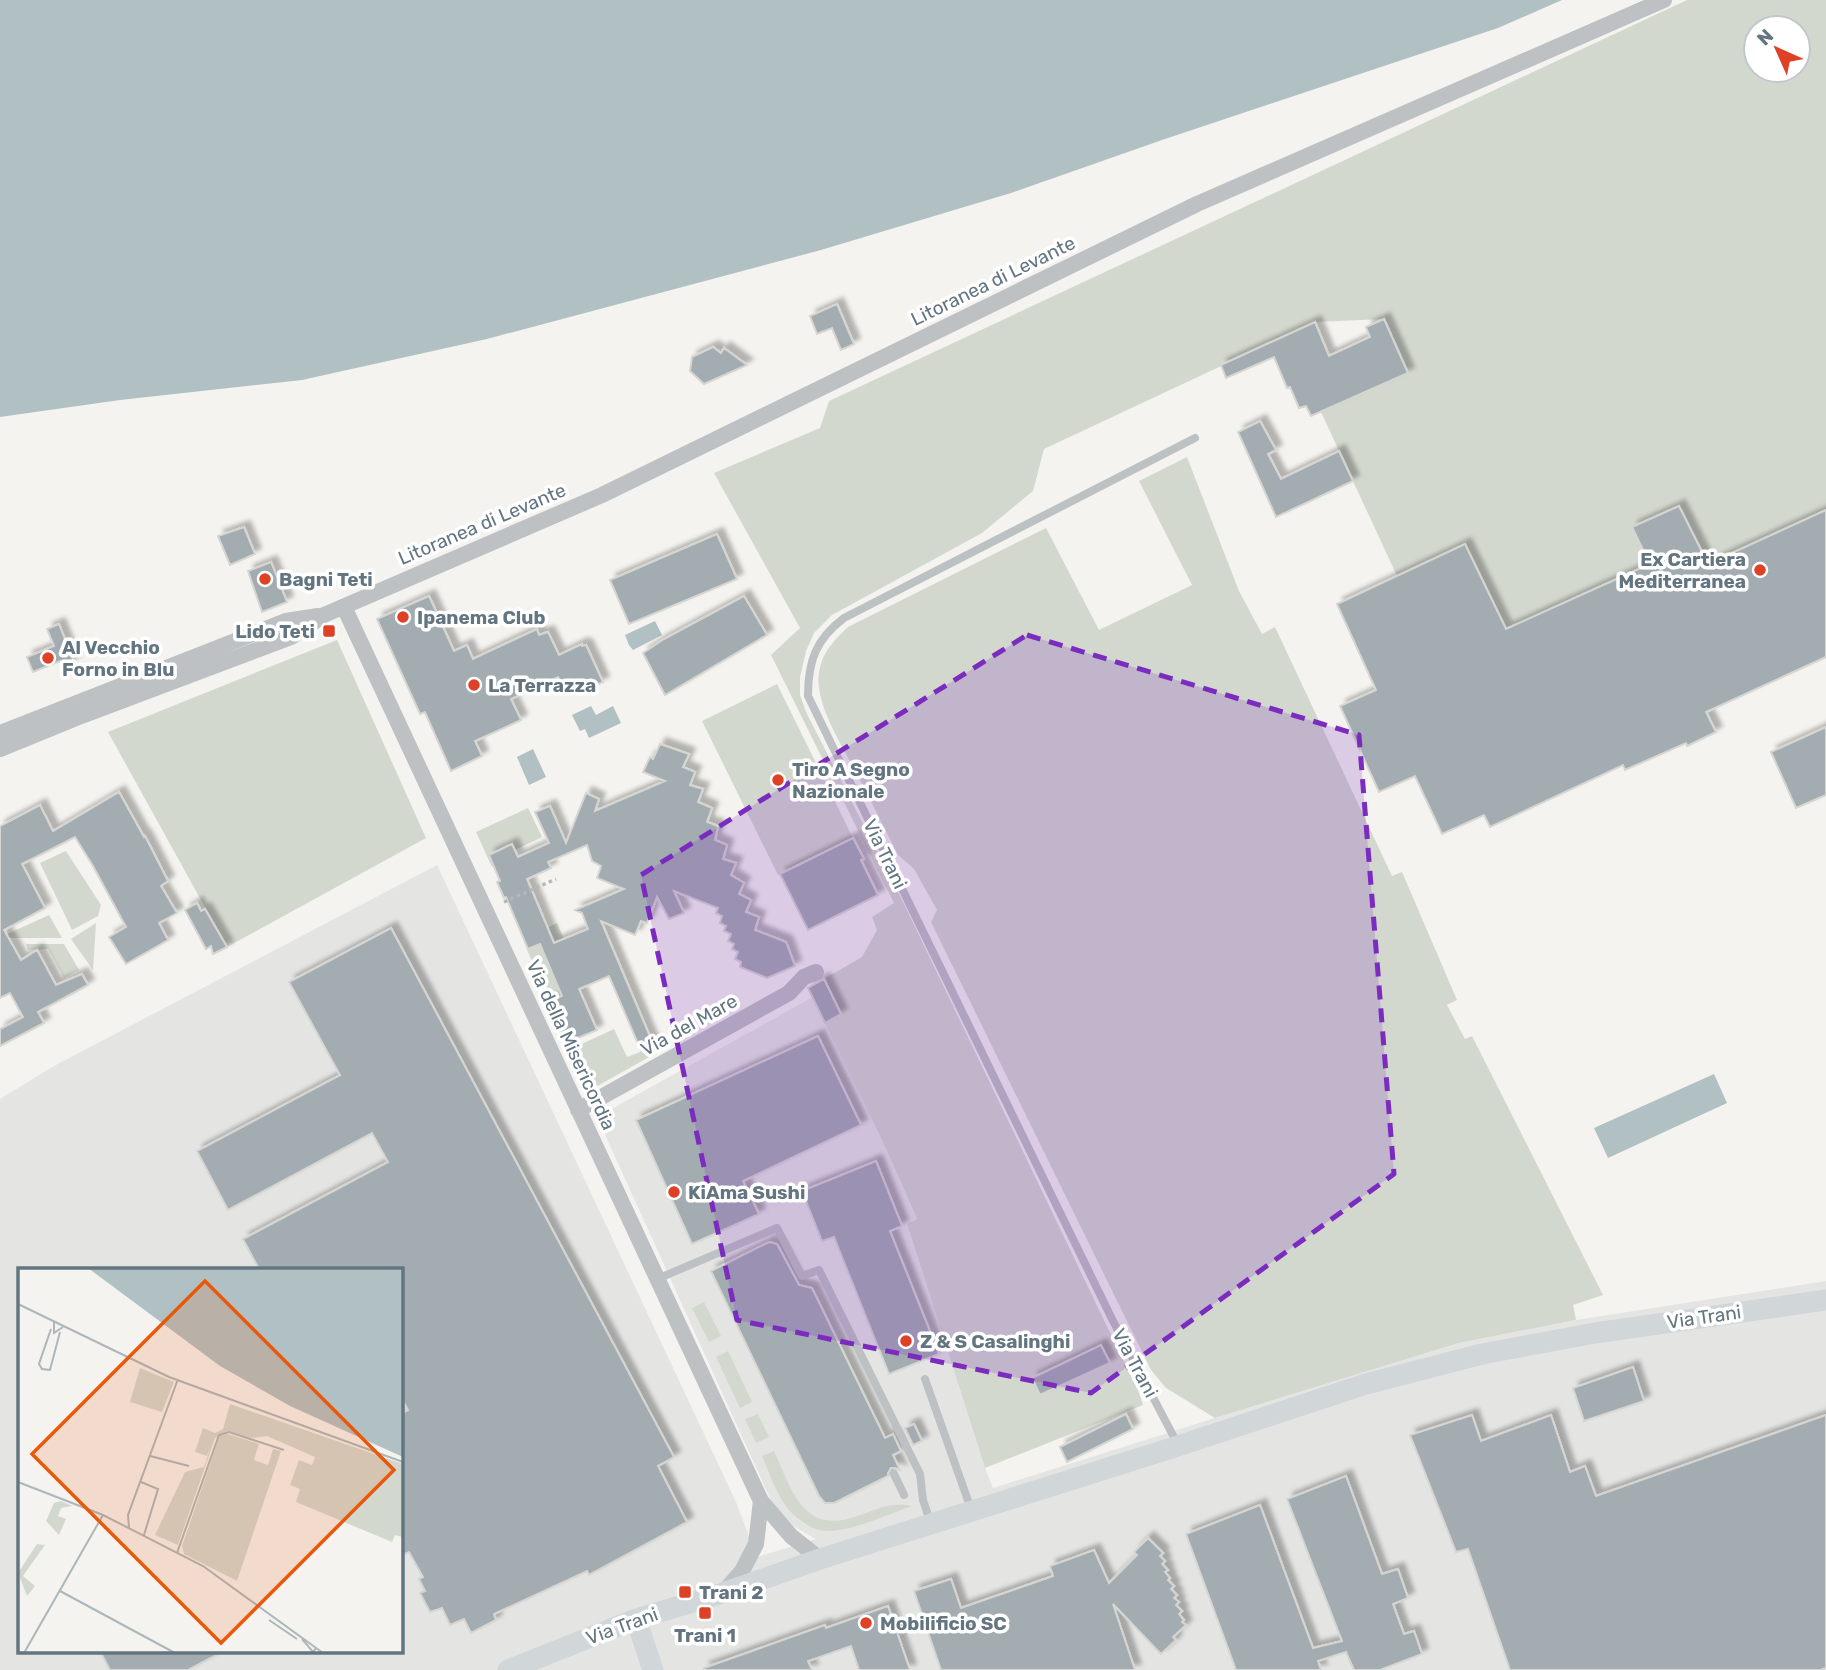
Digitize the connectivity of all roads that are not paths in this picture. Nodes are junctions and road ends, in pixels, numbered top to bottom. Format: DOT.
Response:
graph roads {
  1 [pos="1664,0"];
  2 [pos="1195,438"];
  3 [pos="344,607"];
  4 [pos="31,729"];
  5 [pos="0,733"];
  6 [pos="0,750"];
  7 [pos="816,972"];
  8 [pos="578,1110"];
  9 [pos="657,1279"];
  10 [pos="1826,1300"];
  11 [pos="925,1378"];
  12 [pos="1178,1446"];
  13 [pos="894,1474"];
  14 [pos="904,1495"];
  15 [pos="761,1501"];
  16 [pos="972,1511"];
  17 [pos="931,1525"];
  18 [pos="820,1559"];
  19 [pos="723,1592"];
  20 [pos="636,1619"];
  21 [pos="508,1670"];
  22 [pos="653,1670"];
  1 -- 3 [label="street, Litoranea di Levante"];
  2 -- 12 [label="lane, Via Trani"];
  3 -- 4 [label="street, Litoranea di Levante"];
  3 -- 8 [label="street, Via della Misericordia"];
  4 -- 5 [label="street"];
  4 -- 6 [label="street"];
  7 -- 8 [label="street, Via del Mare"];
  8 -- 9 [label="street, Via della Misericordia"];
  9 -- 15 [label="street, Via della Misericordia"];
  9 -- 17 [label="lane"];
  10 -- 12 [label="main road, Via Trani"];
  11 -- 16 [label="lane"];
  12 -- 16 [label="main road, Via Trani"];
  13 -- 14 [label="lane"];
  15 -- 18 [label="street, Via della Misericordia"];
  15 -- 19 [label="street"];
  16 -- 17 [label="main road, Via Trani"];
  17 -- 18 [label="main road, Via Trani"];
  18 -- 19 [label="main road, Via Trani"];
  19 -- 20 [label="main road, Via Trani"];
  20 -- 21 [label="main road, Via Trani"];
  20 -- 22 [label="main road"];
}
